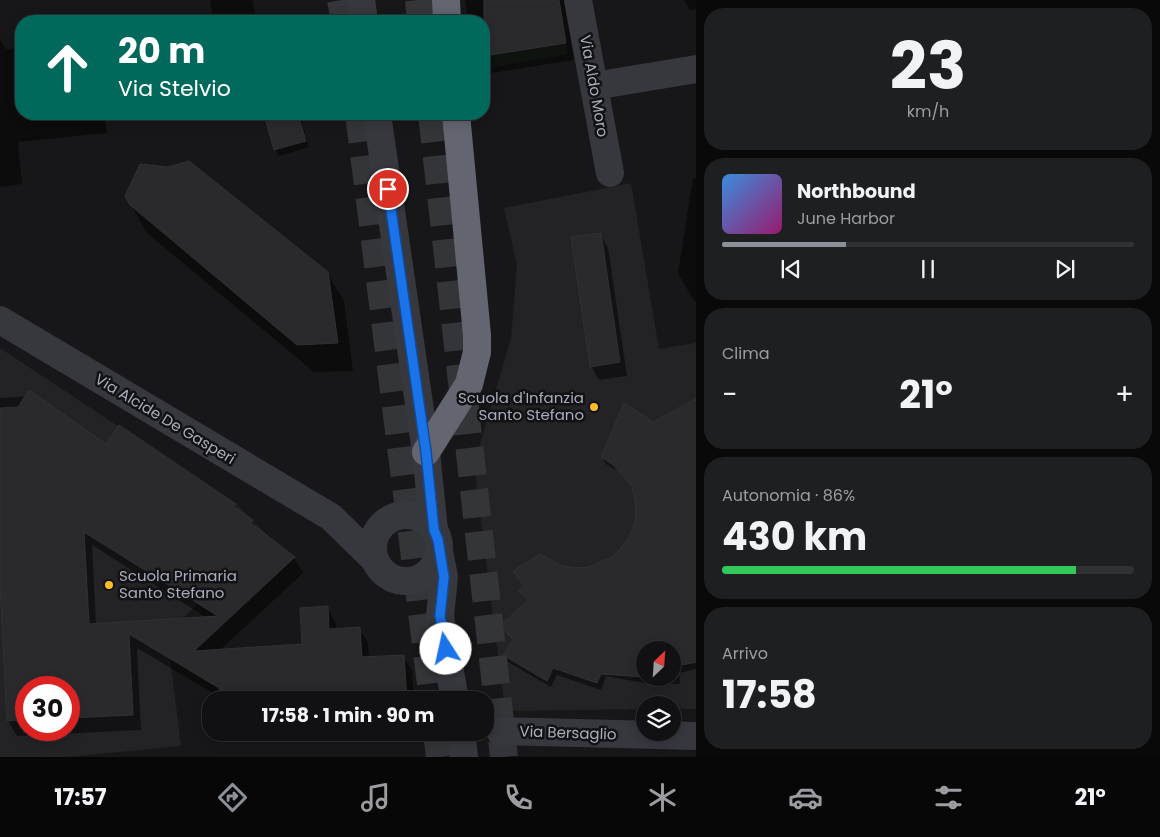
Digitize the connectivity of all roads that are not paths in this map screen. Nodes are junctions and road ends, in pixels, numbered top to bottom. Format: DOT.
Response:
graph roads {
  1 [pos="361,0"];
  2 [pos="446,0"];
  3 [pos="578,0"];
  4 [pos="363,15"];
  5 [pos="447,15"];
  6 [pos="696,69"];
  7 [pos="594,86"];
  8 [pos="378,120"];
  9 [pos="457,120"];
  10 [pos="610,172"];
  11 [pos="0,320"];
  12 [pos="426,452"];
  13 [pos="428,480"];
  14 [pos="331,517"];
  15 [pos="395,518"];
  16 [pos="437,541"];
  17 [pos="375,560"];
  18 [pos="409,581"];
  19 [pos="440,616"];
  20 [pos="453,691"];
  21 [pos="494,732"];
  22 [pos="696,736"];
  23 [pos="472,741"];
  24 [pos="464,757"];
  1 -- 4 [label="street"];
  2 -- 5 [label="highway"];
  3 -- 7 [label="street, Via Aldo Moro"];
  6 -- 7 [label="street"];
  7 -- 10 [label="street, Via Aldo Moro"];
  8 -- 12 [label="street"];
  9 -- 12 [label="highway"];
  11 -- 14 [label="street, Via Alcide De Gasperi"];
  12 -- 13 [label="street"];
  13 -- 15 [label="street"];
  13 -- 16 [label="street"];
  14 -- 15 [label="street, Via Alcide De Gasperi"];
  14 -- 17 [label="street, Via Alcide De Gasperi"];
  15 -- 16 [label="street"];
  15 -- 17 [label="street"];
  16 -- 18 [label="street"];
  16 -- 19 [label="street"];
  17 -- 18 [label="street"];
  18 -- 19 [label="street"];
  19 -- 20 [label="street"];
  21 -- 22 [label="street, Via Bersaglio"];
  23 -- 24 [label="street"];
}
